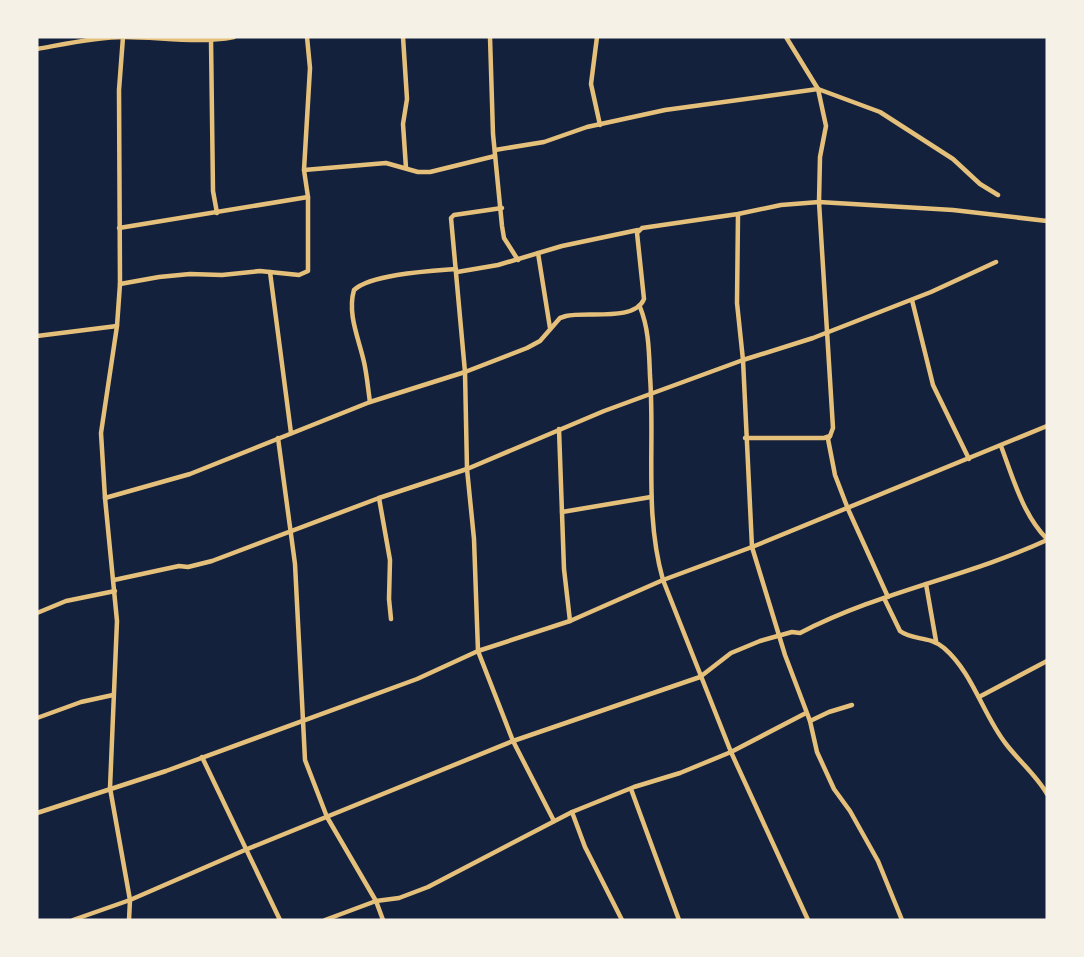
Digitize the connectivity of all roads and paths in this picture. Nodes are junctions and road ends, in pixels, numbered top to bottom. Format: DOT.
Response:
graph roads {
  1 [pos="123,37"];
  2 [pos="234,37"];
  3 [pos="307,37"];
  4 [pos="403,37"];
  5 [pos="490,37"];
  6 [pos="597,37"];
  7 [pos="786,37"];
  8 [pos="211,40"];
  9 [pos="37,49"];
  10 [pos="818,89"];
  11 [pos="600,125"];
  12 [pos="495,153"];
  13 [pos="406,168"];
  14 [pos="304,170"];
  15 [pos="998,195"];
  16 [pos="308,197"];
  17 [pos="819,202"];
  18 [pos="502,208"];
  19 [pos="217,213"];
  20 [pos="738,214"];
  21 [pos="1047,221"];
  22 [pos="120,228"];
  23 [pos="638,230"];
  24 [pos="538,253"];
  25 [pos="518,260"];
  26 [pos="996,262"];
  27 [pos="456,271"];
  28 [pos="270,272"];
  29 [pos="120,284"];
  30 [pos="912,300"];
  31 [pos="640,307"];
  32 [pos="117,326"];
  33 [pos="550,329"];
  34 [pos="826,333"];
  35 [pos="37,336"];
  36 [pos="743,360"];
  37 [pos="464,372"];
  38 [pos="652,394"];
  39 [pos="370,402"];
  40 [pos="1047,426"];
  41 [pos="559,429"];
  42 [pos="291,433"];
  43 [pos="830,436"];
  44 [pos="278,438"];
  45 [pos="745,438"];
  46 [pos="1001,446"];
  47 [pos="969,459"];
  48 [pos="467,469"];
  49 [pos="105,498"];
  50 [pos="379,498"];
  51 [pos="651,498"];
  52 [pos="848,509"];
  53 [pos="562,512"];
  54 [pos="290,532"];
  55 [pos="1047,540"];
  56 [pos="752,547"];
  57 [pos="114,580"];
  58 [pos="663,580"];
  59 [pos="926,584"];
  60 [pos="115,591"];
  61 [pos="886,597"];
  62 [pos="37,613"];
  63 [pos="391,619"];
  64 [pos="570,621"];
  65 [pos="780,636"];
  66 [pos="936,642"];
  67 [pos="478,651"];
  68 [pos="1047,661"];
  69 [pos="700,677"];
  70 [pos="113,695"];
  71 [pos="979,697"];
  72 [pos="852,705"];
  73 [pos="806,713"];
  74 [pos="37,718"];
  75 [pos="810,721"];
  76 [pos="302,722"];
  77 [pos="513,741"];
  78 [pos="731,752"];
  79 [pos="202,757"];
  80 [pos="110,788"];
  81 [pos="631,789"];
  82 [pos="1047,794"];
  83 [pos="572,812"];
  84 [pos="37,813"];
  85 [pos="327,817"];
  86 [pos="554,821"];
  87 [pos="244,850"];
  88 [pos="130,900"];
  89 [pos="376,901"];
  90 [pos="73,920"];
  91 [pos="129,920"];
  92 [pos="280,920"];
  93 [pos="325,920"];
  94 [pos="383,920"];
  95 [pos="622,920"];
  96 [pos="679,920"];
  97 [pos="808,920"];
  98 [pos="902,920"];
  1 -- 8 [label="street"];
  1 -- 9 [label="street"];
  1 -- 22 [label="street"];
  2 -- 8 [label="street"];
  3 -- 14 [label="street"];
  4 -- 13 [label="street"];
  5 -- 12 [label="street"];
  6 -- 11 [label="street"];
  7 -- 10 [label="street"];
  8 -- 19 [label="street"];
  10 -- 11 [label="street"];
  10 -- 15 [label="street"];
  10 -- 17 [label="street"];
  11 -- 12 [label="street"];
  12 -- 13 [label="street"];
  12 -- 18 [label="street"];
  13 -- 14 [label="street"];
  14 -- 16 [label="street"];
  16 -- 19 [label="street"];
  16 -- 28 [label="street"];
  17 -- 20 [label="street"];
  17 -- 21 [label="street"];
  17 -- 34 [label="street"];
  18 -- 25 [label="street"];
  18 -- 27 [label="street"];
  19 -- 22 [label="street"];
  20 -- 23 [label="street"];
  20 -- 36 [label="street"];
  22 -- 29 [label="street"];
  23 -- 24 [label="street"];
  23 -- 31 [label="street"];
  24 -- 25 [label="street"];
  24 -- 33 [label="street"];
  25 -- 27 [label="street"];
  26 -- 30 [label="street"];
  27 -- 37 [label="street"];
  27 -- 39 [label="street"];
  28 -- 29 [label="street"];
  28 -- 42 [label="street"];
  29 -- 32 [label="street"];
  30 -- 34 [label="street"];
  30 -- 47 [label="street"];
  31 -- 33 [label="street"];
  31 -- 38 [label="street"];
  32 -- 35 [label="street"];
  32 -- 49 [label="street"];
  33 -- 37 [label="street"];
  34 -- 36 [label="street"];
  34 -- 43 [label="street"];
  36 -- 38 [label="street"];
  36 -- 45 [label="street"];
  37 -- 39 [label="street"];
  37 -- 48 [label="street"];
  38 -- 41 [label="street"];
  38 -- 51 [label="street"];
  39 -- 42 [label="street"];
  40 -- 46 [label="street"];
  41 -- 48 [label="street"];
  41 -- 53 [label="street"];
  42 -- 44 [label="street"];
  43 -- 45 [label="street"];
  43 -- 52 [label="street"];
  44 -- 49 [label="street"];
  44 -- 54 [label="street"];
  45 -- 56 [label="street"];
  46 -- 47 [label="street"];
  46 -- 55 [label="street"];
  47 -- 52 [label="street"];
  48 -- 50 [label="street"];
  48 -- 67 [label="street"];
  49 -- 57 [label="street"];
  50 -- 54 [label="street"];
  50 -- 63 [label="street"];
  51 -- 53 [label="street"];
  51 -- 58 [label="street"];
  52 -- 56 [label="street"];
  52 -- 61 [label="street"];
  53 -- 64 [label="street"];
  54 -- 57 [label="street"];
  54 -- 76 [label="street"];
  55 -- 59 [label="street"];
  56 -- 58 [label="street"];
  56 -- 65 [label="street"];
  57 -- 60 [label="street"];
  58 -- 64 [label="street"];
  58 -- 69 [label="street"];
  59 -- 61 [label="street"];
  59 -- 66 [label="street"];
  60 -- 62 [label="street"];
  60 -- 70 [label="street"];
  61 -- 65 [label="street"];
  61 -- 66 [label="street"];
  64 -- 67 [label="street"];
  65 -- 69 [label="street"];
  65 -- 73 [label="street"];
  66 -- 71 [label="street"];
  67 -- 76 [label="street"];
  67 -- 77 [label="street"];
  68 -- 71 [label="street"];
  69 -- 77 [label="street"];
  69 -- 78 [label="street"];
  70 -- 74 [label="street"];
  70 -- 80 [label="street"];
  71 -- 82 [label="street"];
  72 -- 75 [label="street"];
  73 -- 75 [label="street"];
  73 -- 78 [label="street"];
  75 -- 98 [label="street"];
  76 -- 79 [label="street"];
  76 -- 85 [label="street"];
  77 -- 85 [label="street"];
  77 -- 86 [label="street"];
  78 -- 81 [label="street"];
  78 -- 97 [label="street"];
  79 -- 80 [label="street"];
  79 -- 87 [label="street"];
  80 -- 84 [label="street"];
  80 -- 88 [label="street"];
  81 -- 83 [label="street"];
  81 -- 96 [label="street"];
  83 -- 86 [label="street"];
  83 -- 95 [label="street"];
  85 -- 87 [label="street"];
  85 -- 89 [label="street"];
  86 -- 89 [label="street"];
  87 -- 88 [label="street"];
  87 -- 92 [label="street"];
  88 -- 90 [label="street"];
  88 -- 91 [label="street"];
  89 -- 93 [label="street"];
  89 -- 94 [label="street"];
}
